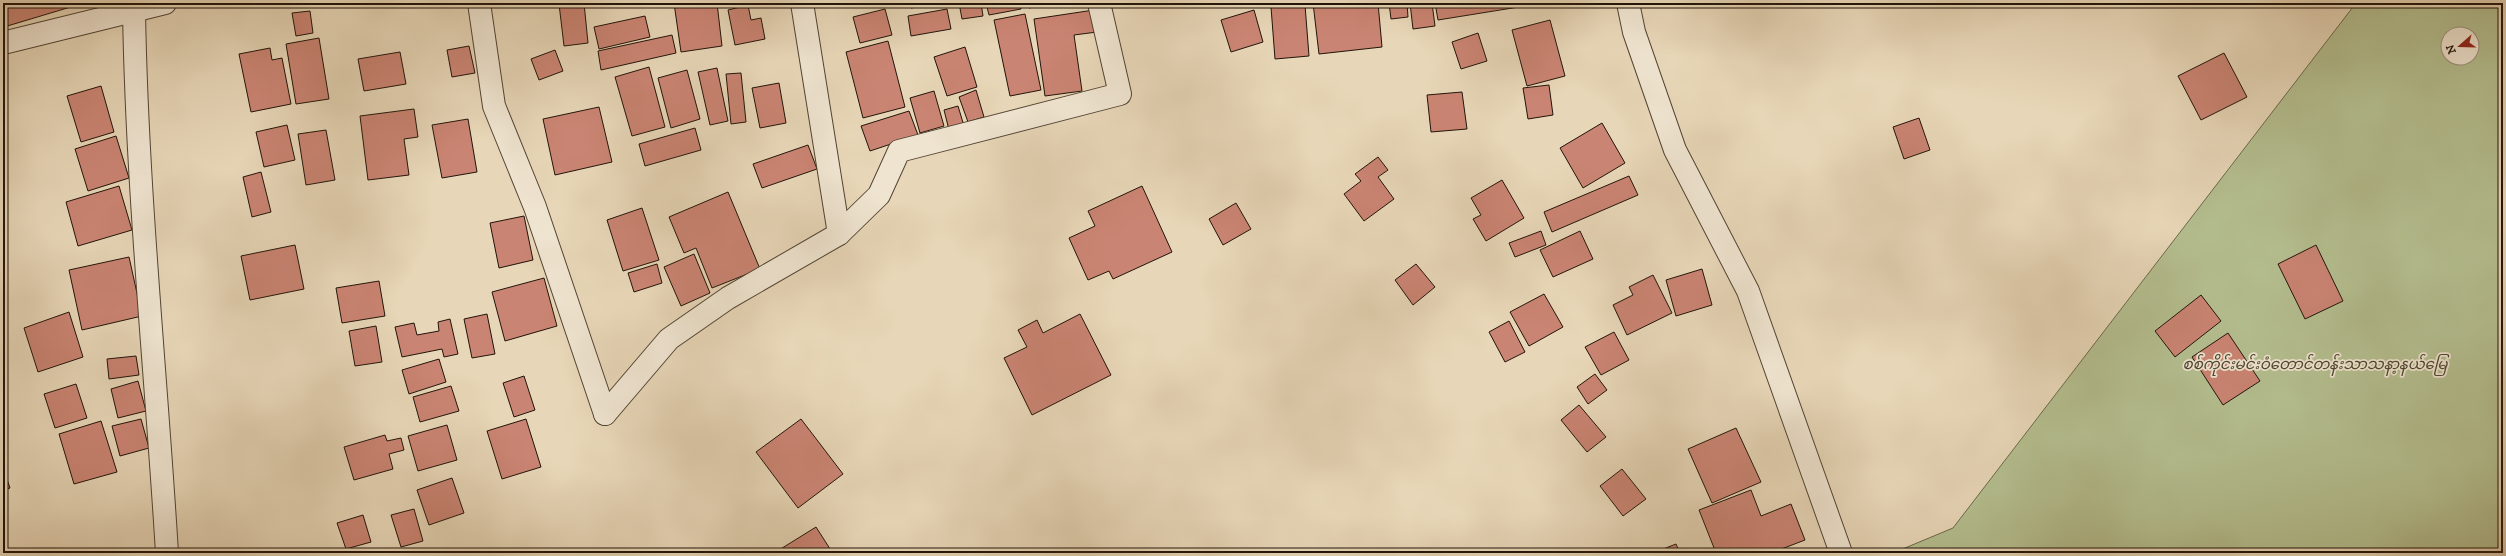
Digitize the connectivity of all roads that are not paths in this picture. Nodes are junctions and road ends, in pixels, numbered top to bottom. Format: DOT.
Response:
graph roads {
  1 [pos="165,3"];
  2 [pos="479,3"];
  3 [pos="802,3"];
  4 [pos="1100,3"];
  5 [pos="1628,3"];
  6 [pos="134,11"];
  7 [pos="3,43"];
  8 [pos="839,234"];
  9 [pos="167,553"];
  10 [pos="1841,553"];
  1 -- 6 [label="street"];
  2 -- 8 [label="street"];
  3 -- 8 [label="street"];
  4 -- 8 [label="street"];
  5 -- 10 [label="street"];
  6 -- 7 [label="street"];
  6 -- 9 [label="street"];
}
